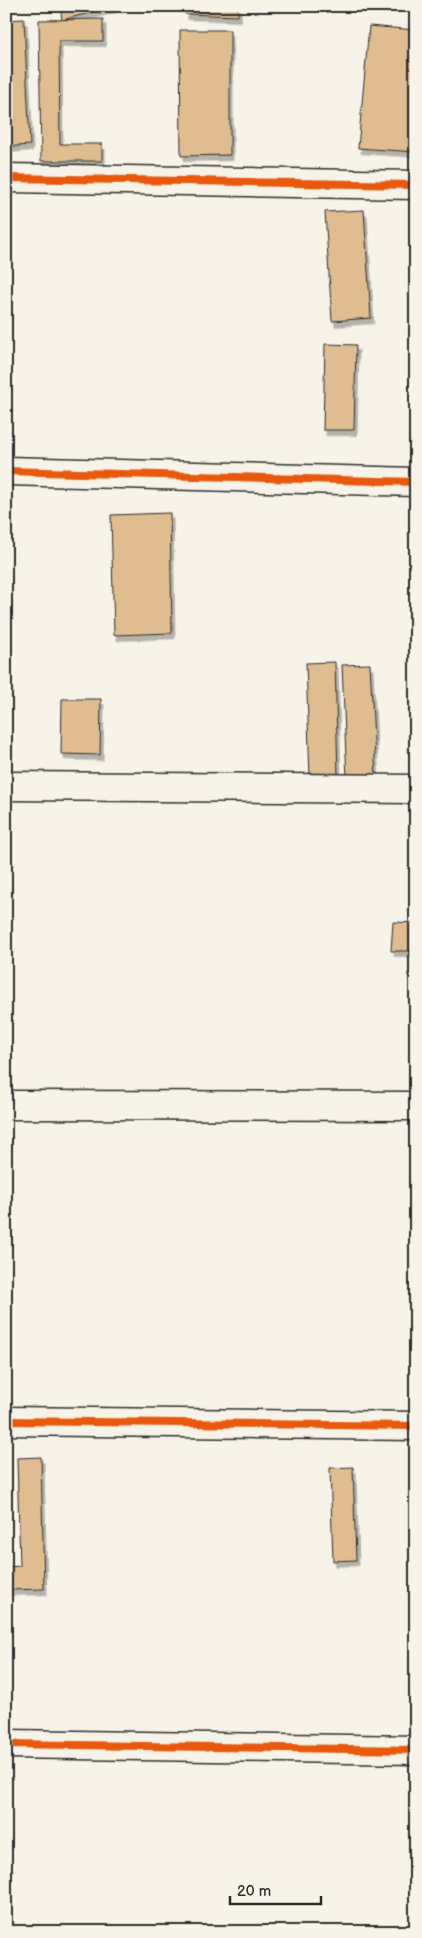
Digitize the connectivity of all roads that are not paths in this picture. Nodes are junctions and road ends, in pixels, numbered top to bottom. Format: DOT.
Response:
graph roads {
  1 [pos="6,178"];
  2 [pos="416,185"];
  3 [pos="6,471"];
  4 [pos="416,482"];
  5 [pos="6,786"];
  6 [pos="416,789"];
  7 [pos="6,1105"];
  8 [pos="416,1106"];
  9 [pos="6,1420"];
  10 [pos="416,1426"];
  11 [pos="6,1744"];
  12 [pos="416,1750"];
  1 -- 2 [label="street"];
  3 -- 4 [label="street"];
  5 -- 6 [label="street"];
  7 -- 8 [label="street"];
  9 -- 10 [label="street"];
  11 -- 12 [label="street"];
}
